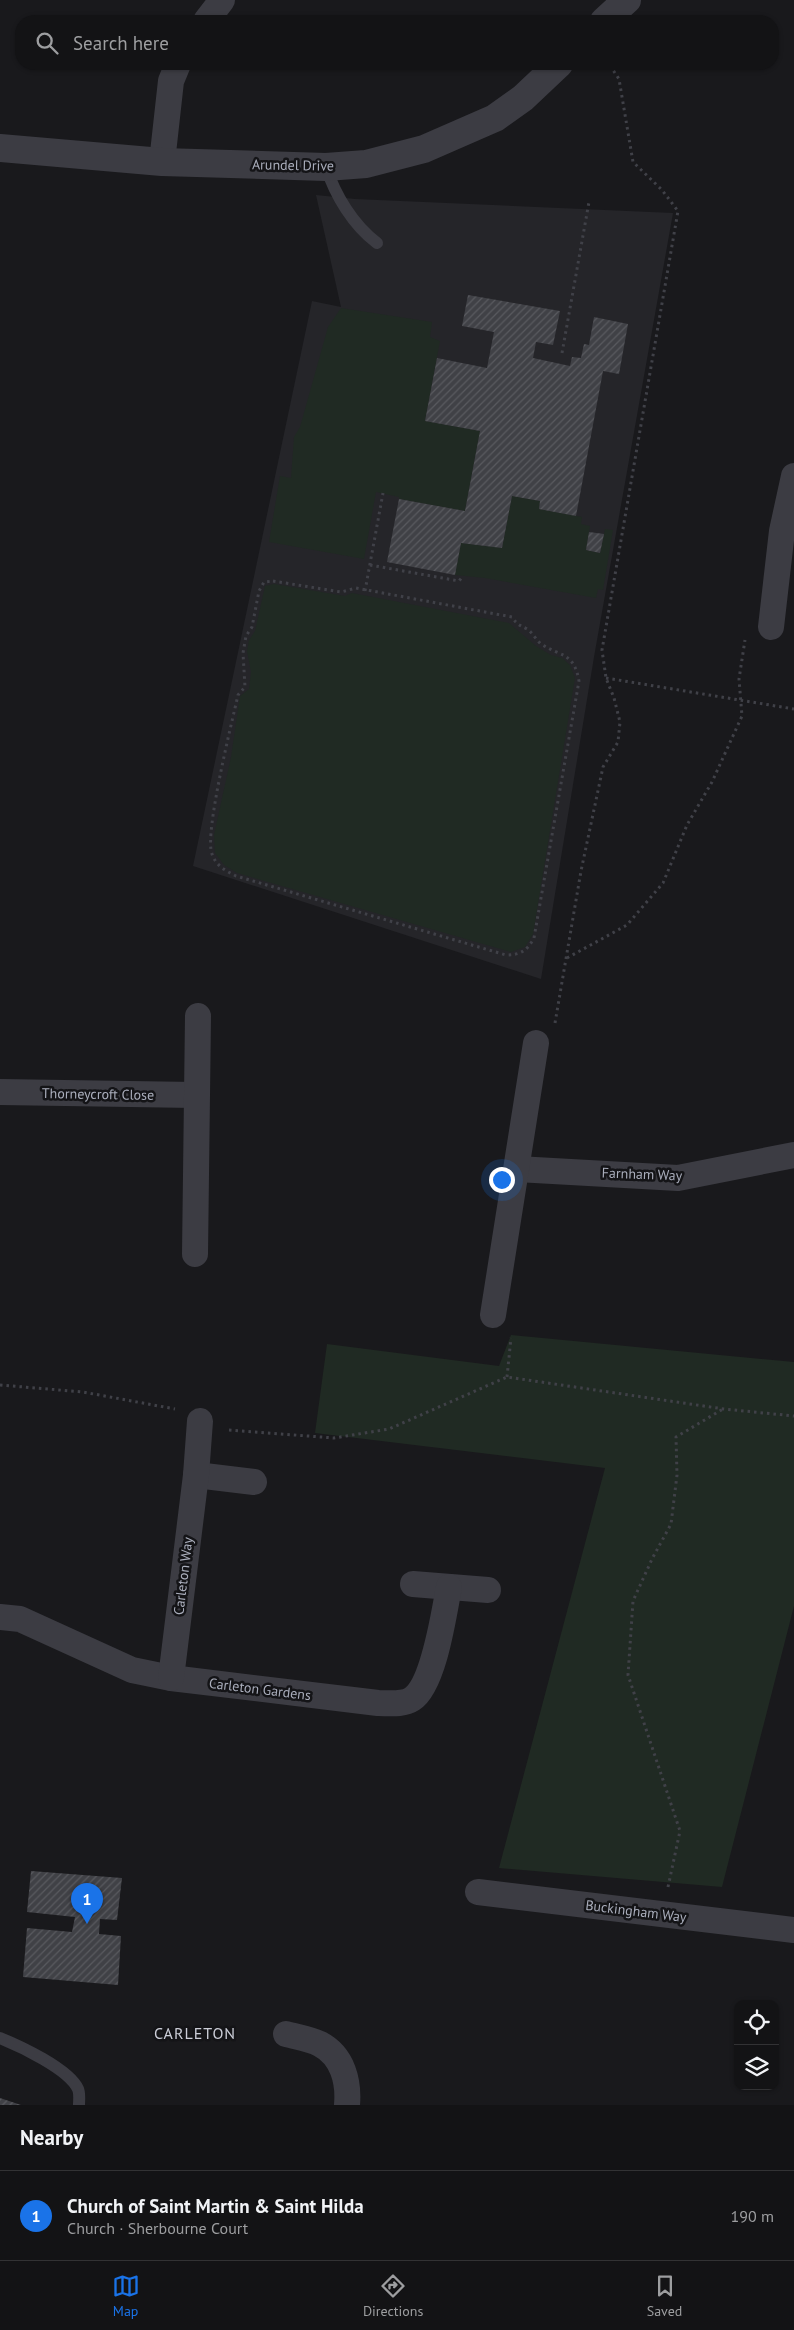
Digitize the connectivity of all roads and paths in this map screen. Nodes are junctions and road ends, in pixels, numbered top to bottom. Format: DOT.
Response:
graph roads {
  1 [pos="222,0"];
  2 [pos="627,0"];
  3 [pos="211,15"];
  4 [pos="611,15"];
  5 [pos="176,70"];
  6 [pos="552,70"];
  7 [pos="614,70"];
  8 [pos="0,148"];
  9 [pos="162,162"];
  10 [pos="326,167"];
  11 [pos="588,202"];
  12 [pos="377,244"];
  13 [pos="562,353"];
  14 [pos="794,476"];
  15 [pos="383,493"];
  16 [pos="370,564"];
  17 [pos="786,574"];
  18 [pos="463,576"];
  19 [pos="365,591"];
  20 [pos="771,627"];
  21 [pos="606,678"];
  22 [pos="741,702"];
  23 [pos="794,709"];
  24 [pos="566,959"];
  25 [pos="198,1016"];
  26 [pos="536,1043"];
  27 [pos="0,1092"];
  28 [pos="195,1095"];
  29 [pos="794,1155"];
  30 [pos="518,1168"];
  31 [pos="195,1254"];
  32 [pos="493,1315"];
  33 [pos="0,1384"];
  34 [pos="724,1409"];
  35 [pos="794,1416"];
  36 [pos="200,1424"];
  37 [pos="196,1474"];
  38 [pos="254,1482"];
  39 [pos="413,1584"];
  40 [pos="450,1587"];
  41 [pos="488,1590"];
  42 [pos="0,1617"];
  43 [pos="171,1678"];
  44 [pos="478,1892"];
  45 [pos="663,1914"];
  46 [pos="794,1930"];
  47 [pos="286,2034"];
  48 [pos="0,2038"];
  49 [pos="79,2105"];
  50 [pos="346,2105"];
  1 -- 3 [label="street"];
  2 -- 4 [label="street"];
  5 -- 9 [label="street"];
  6 -- 10 [label="street, Arundel Drive"];
  7 -- 21 [label="path"];
  8 -- 9 [label="street, Arundel Drive"];
  9 -- 10 [label="street, Arundel Drive"];
  10 -- 12 [label="lane"];
  11 -- 13 [label="path"];
  14 -- 17 [label="street"];
  15 -- 16 [label="path"];
  16 -- 18 [label="path"];
  16 -- 19 [label="path"];
  17 -- 20 [label="street"];
  19 -- 19 [label="path"];
  20 -- 22 [label="path"];
  21 -- 22 [label="path"];
  21 -- 24 [label="path"];
  22 -- 23 [label="path"];
  22 -- 24 [label="path"];
  24 -- 26 [label="path"];
  25 -- 28 [label="street"];
  26 -- 30 [label="street"];
  27 -- 28 [label="street, Thorneycroft Close"];
  28 -- 31 [label="street"];
  29 -- 30 [label="street, Farnham Way"];
  30 -- 32 [label="street"];
  33 -- 36 [label="path"];
  34 -- 35 [label="path"];
  34 -- 36 [label="path"];
  34 -- 45 [label="path"];
  36 -- 37 [label="street, Carleton Way"];
  37 -- 38 [label="street"];
  37 -- 43 [label="street, Carleton Way"];
  39 -- 40 [label="street"];
  40 -- 41 [label="street"];
  40 -- 43 [label="street, Carleton Gardens"];
  42 -- 43 [label="street, Carleton Gardens"];
  44 -- 45 [label="street, Buckingham Way"];
  45 -- 46 [label="street, Buckingham Way"];
  47 -- 50 [label="street"];
  48 -- 49 [label="lane"];
}
